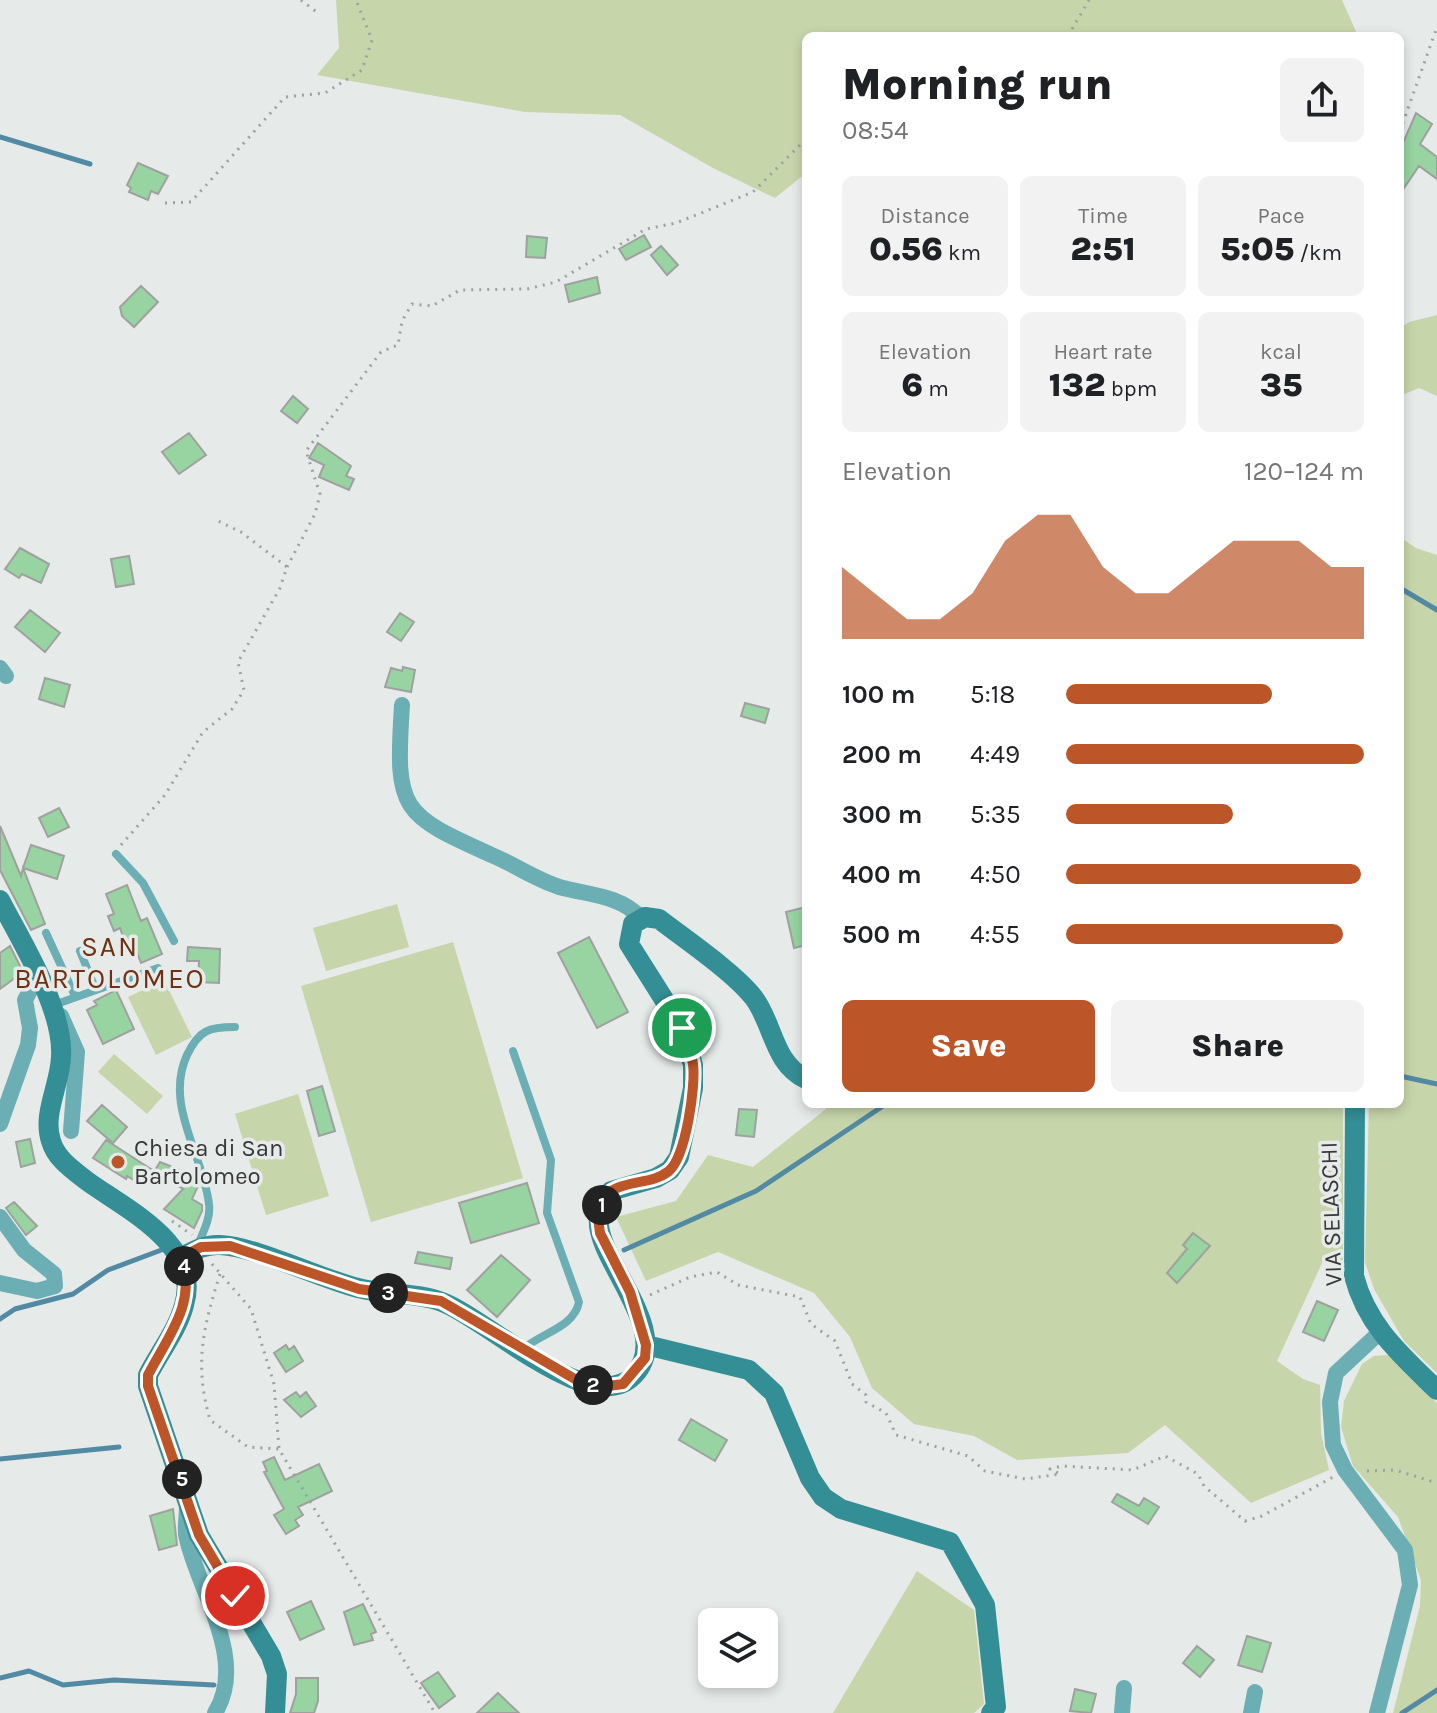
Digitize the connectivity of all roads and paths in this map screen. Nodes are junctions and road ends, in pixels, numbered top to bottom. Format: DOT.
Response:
graph roads {
  1 [pos="301,0"];
  2 [pos="356,0"];
  3 [pos="1089,0"];
  4 [pos="318,13"];
  5 [pos="1437,27"];
  6 [pos="1070,32"];
  7 [pos="1404,120"];
  8 [pos="802,143"];
  9 [pos="165,203"];
  10 [pos="218,521"];
  11 [pos="287,567"];
  12 [pos="402,705"];
  13 [pos="117,851"];
  14 [pos="0,900"];
  15 [pos="641,918"];
  16 [pos="46,933"];
  17 [pos="174,941"];
  18 [pos="80,951"];
  19 [pos="158,968"];
  20 [pos="38,976"];
  21 [pos="95,988"];
  22 [pos="75,996"];
  23 [pos="52,1010"];
  24 [pos="235,1027"];
  25 [pos="513,1051"];
  26 [pos="802,1076"];
  27 [pos="1355,1108"];
  28 [pos="0,1124"];
  29 [pos="71,1131"];
  30 [pos="0,1217"];
  31 [pos="191,1246"];
  32 [pos="220,1274"];
  33 [pos="0,1283"];
  34 [pos="630,1292"];
  35 [pos="1379,1333"];
  36 [pos="646,1345"];
  37 [pos="522,1351"];
  38 [pos="1437,1390"];
  39 [pos="279,1449"];
  40 [pos="1345,1470"];
  41 [pos="1437,1483"];
  42 [pos="188,1499"];
  43 [pos="1124,1688"];
  44 [pos="1255,1692"];
  45 [pos="215,1713"];
  46 [pos="275,1713"];
  47 [pos="435,1713"];
  48 [pos="991,1713"];
  49 [pos="1122,1713"];
  50 [pos="1251,1713"];
  51 [pos="1377,1713"];
  1 -- 4 [label="path"];
  2 -- 9 [label="path"];
  3 -- 6 [label="path"];
  5 -- 7 [label="path"];
  8 -- 11 [label="path"];
  10 -- 11 [label="path"];
  11 -- 13 [label="path"];
  12 -- 15 [label="street"];
  13 -- 17 [label="lane"];
  14 -- 20 [label="street"];
  15 -- 26 [label="street"];
  15 -- 34 [label="street"];
  16 -- 22 [label="lane"];
  18 -- 21 [label="lane"];
  19 -- 21 [label="lane"];
  20 -- 23 [label="street"];
  20 -- 28 [label="street"];
  21 -- 22 [label="lane"];
  22 -- 23 [label="lane"];
  23 -- 29 [label="street"];
  23 -- 31 [label="street"];
  24 -- 31 [label="lane"];
  25 -- 37 [label="lane"];
  27 -- 35 [label="street, VIA SELASCHI"];
  30 -- 33 [label="street"];
  31 -- 32 [label="path"];
  31 -- 37 [label="street"];
  31 -- 42 [label="street"];
  32 -- 39 [label="path"];
  32 -- 39 [label="path"];
  34 -- 36 [label="street"];
  34 -- 40 [label="path"];
  35 -- 38 [label="street, VIA SELASCHI"];
  35 -- 40 [label="street"];
  36 -- 37 [label="street"];
  36 -- 48 [label="street"];
  39 -- 47 [label="path"];
  40 -- 41 [label="path"];
  40 -- 51 [label="street"];
  42 -- 45 [label="street"];
  42 -- 46 [label="street"];
  43 -- 49 [label="street"];
  44 -- 50 [label="street"];
}
